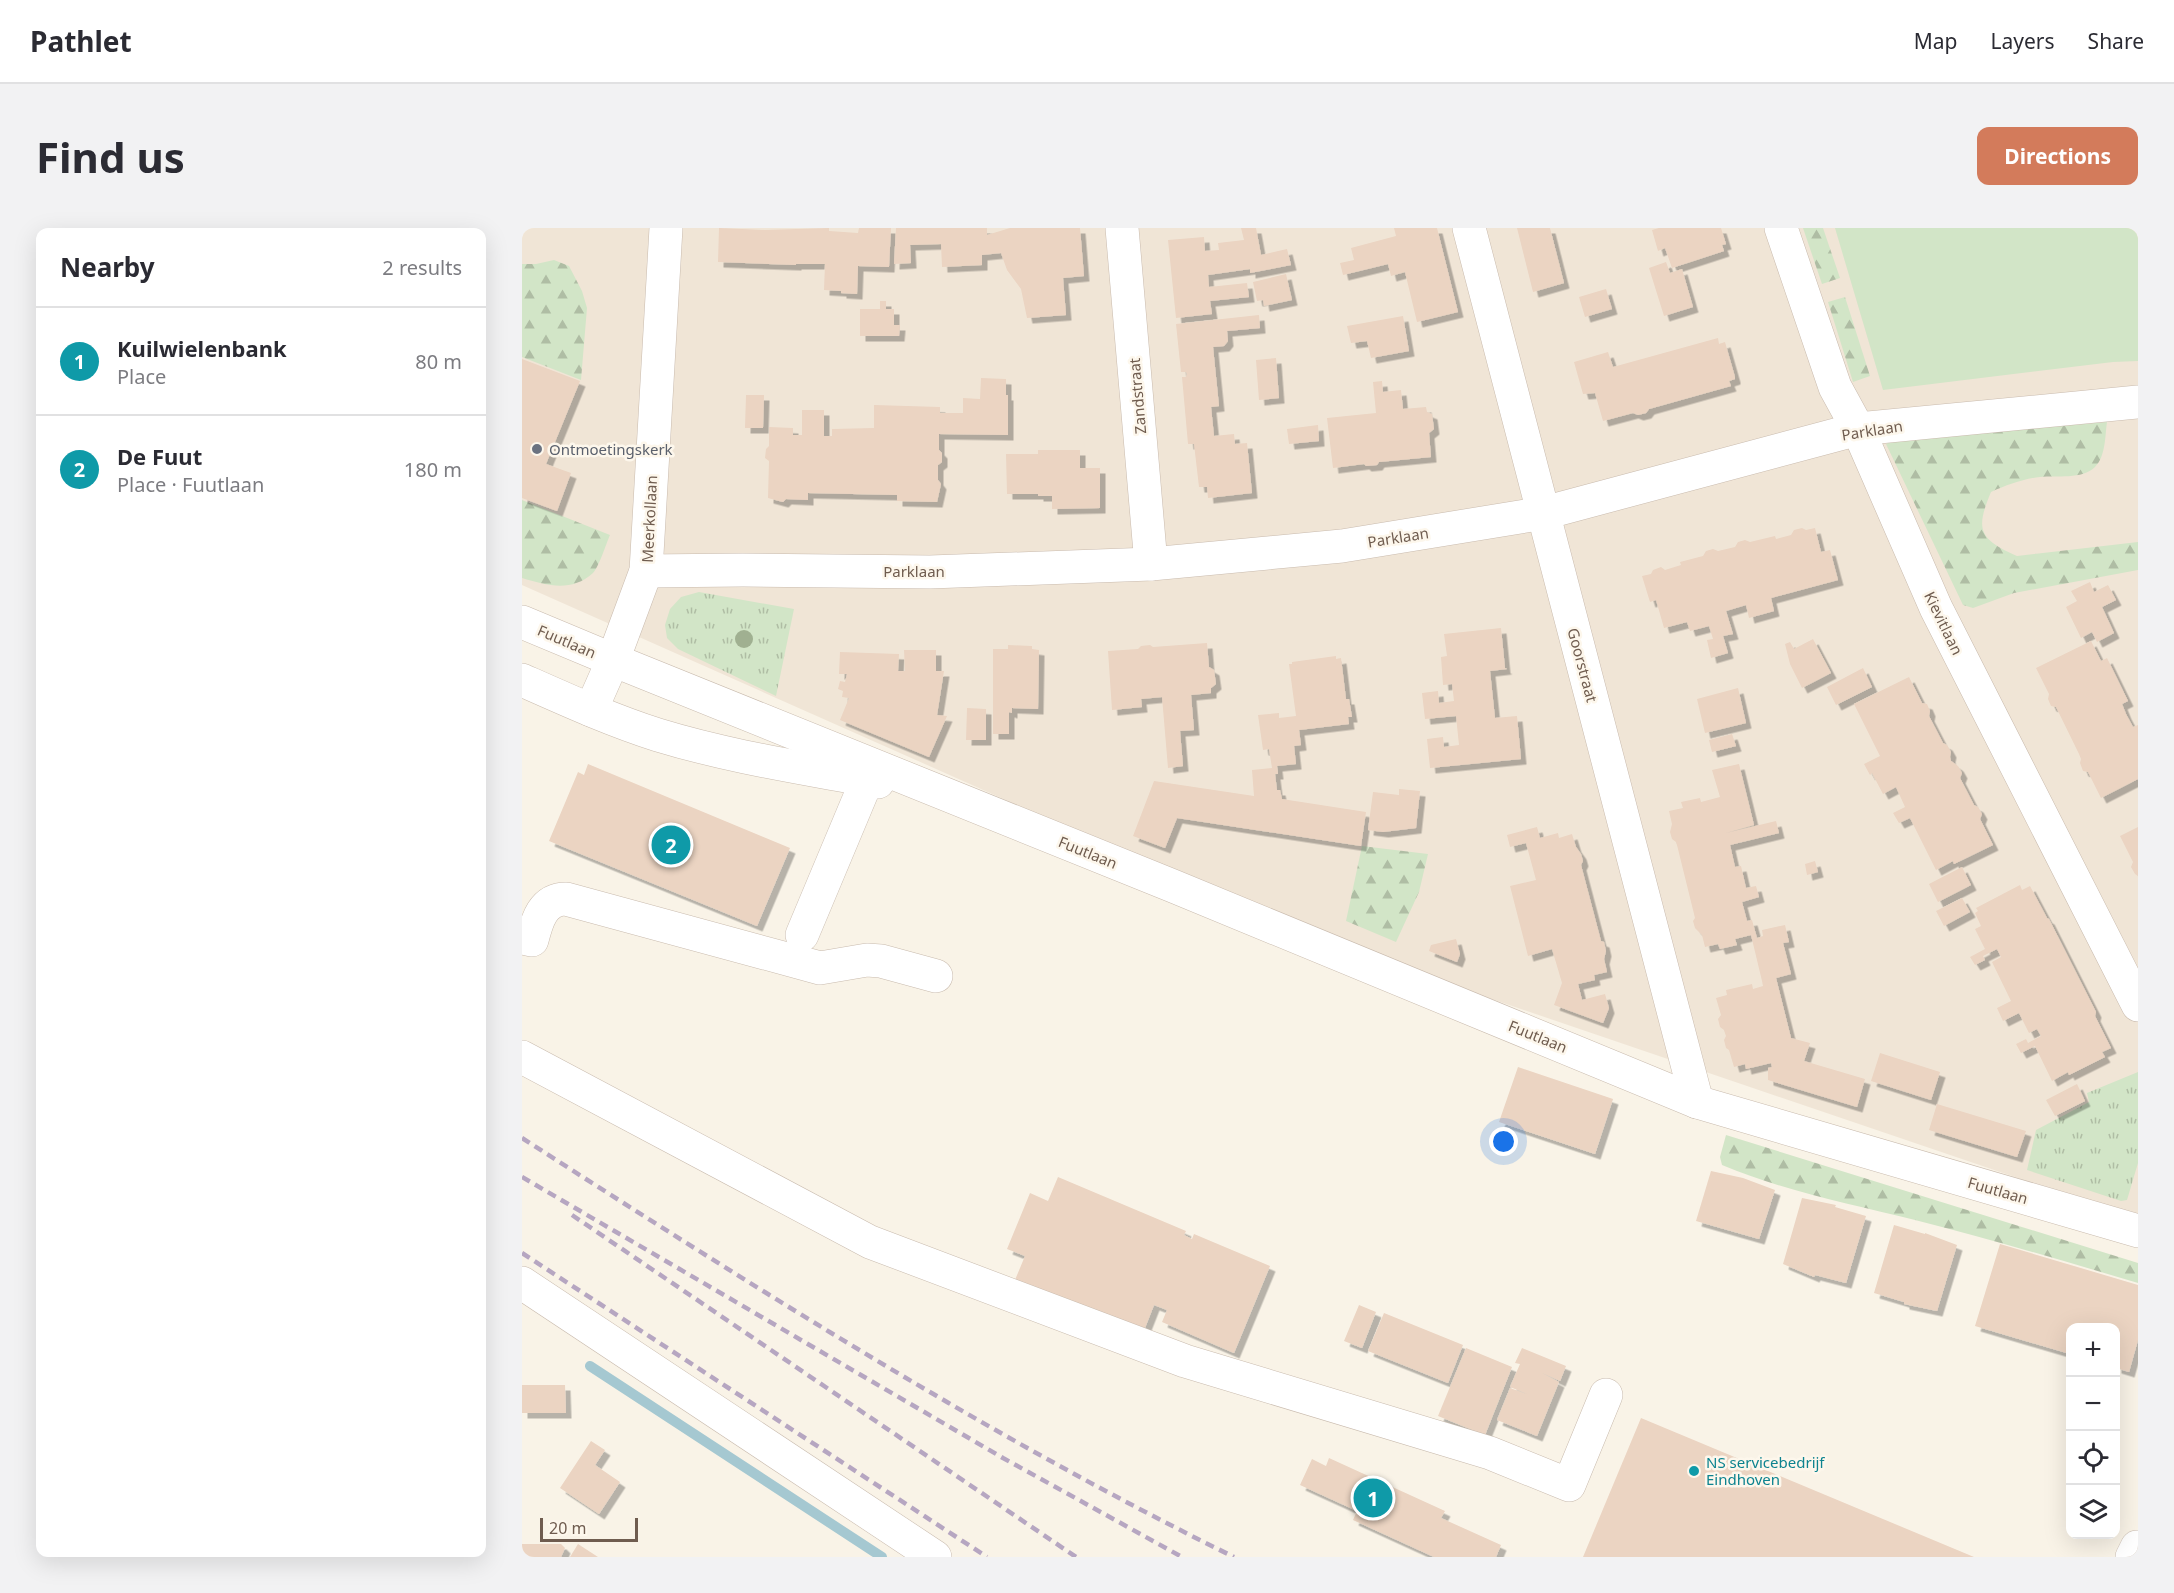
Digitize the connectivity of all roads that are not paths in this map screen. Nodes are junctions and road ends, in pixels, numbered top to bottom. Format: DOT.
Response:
graph roads {
  1 [pos="666,228"];
  2 [pos="1122,228"];
  3 [pos="1469,228"];
  4 [pos="1781,228"];
  5 [pos="2138,402"];
  6 [pos="1858,429"];
  7 [pos="1544,513"];
  8 [pos="1151,564"];
  9 [pos="646,571"];
  10 [pos="522,622"];
  11 [pos="613,660"];
  12 [pos="522,680"];
  13 [pos="591,710"];
  14 [pos="867,780"];
  15 [pos="953,797"];
  16 [pos="802,935"];
  17 [pos="522,938"];
  18 [pos="936,976"];
  19 [pos="2138,1005"];
  20 [pos="522,1057"];
  21 [pos="1697,1102"];
  22 [pos="2138,1231"];
  23 [pos="522,1283"];
  24 [pos="1606,1395"];
  25 [pos="2137,1547"];
  26 [pos="935,1557"];
  27 [pos="2132,1557"];
  1 -- 9 [label="street, Meerkollaan"];
  2 -- 8 [label="street, Zandstraat"];
  3 -- 7 [label="street, Goorstraat"];
  4 -- 6 [label="street, Kievitlaan"];
  5 -- 6 [label="street, Parklaan"];
  6 -- 7 [label="street, Parklaan"];
  6 -- 19 [label="street, Kievitlaan"];
  7 -- 8 [label="street, Parklaan"];
  7 -- 21 [label="street, Goorstraat"];
  8 -- 9 [label="street, Parklaan"];
  9 -- 11 [label="street, Meerkollaan"];
  10 -- 11 [label="street, Fuutlaan"];
  11 -- 13 [label="street, Fuutlaan"];
  11 -- 15 [label="street, Fuutlaan"];
  12 -- 13 [label="street, Fuutlaan"];
  13 -- 14 [label="street, Fuutlaan"];
  14 -- 15 [label="street, Fuutlaan"];
  14 -- 16 [label="street"];
  15 -- 21 [label="street, Fuutlaan"];
  17 -- 18 [label="street"];
  20 -- 24 [label="street"];
  21 -- 22 [label="street, Fuutlaan"];
  23 -- 26 [label="street"];
  25 -- 27 [label="street"];
}
